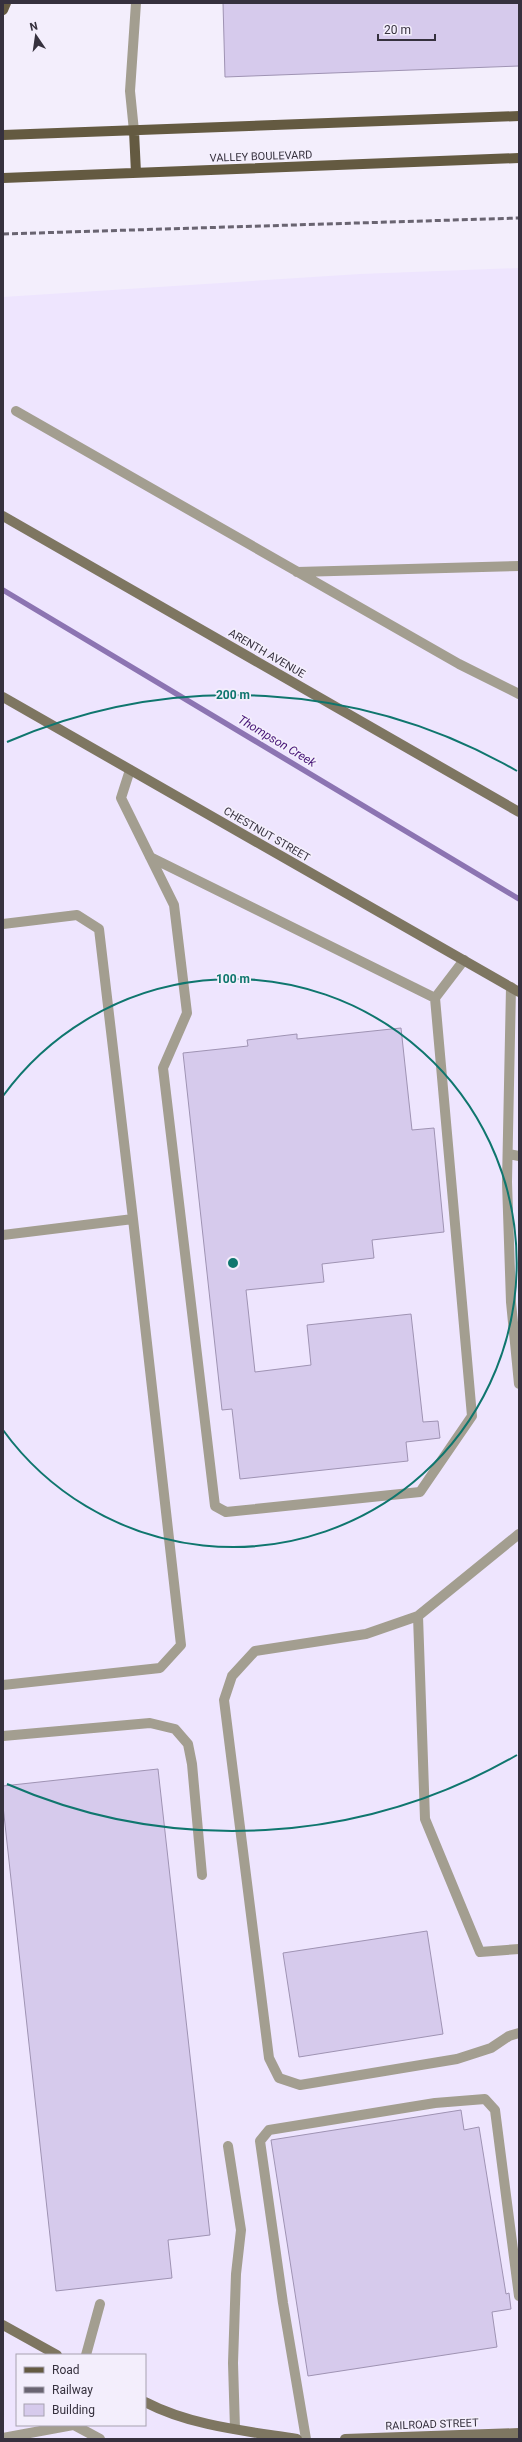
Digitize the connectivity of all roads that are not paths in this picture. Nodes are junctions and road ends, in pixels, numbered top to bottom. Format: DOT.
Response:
graph roads {
  1 [pos="6,3"];
  2 [pos="136,3"];
  3 [pos="3,10"];
  4 [pos="519,116"];
  5 [pos="134,130"];
  6 [pos="3,135"];
  7 [pos="519,158"];
  8 [pos="136,173"];
  9 [pos="3,178"];
  10 [pos="16,411"];
  11 [pos="3,516"];
  12 [pos="519,566"];
  13 [pos="297,572"];
  14 [pos="519,694"];
  15 [pos="3,697"];
  16 [pos="130,770"];
  17 [pos="519,812"];
  18 [pos="150,857"];
  19 [pos="3,924"];
  20 [pos="464,960"];
  21 [pos="515,990"];
  22 [pos="435,998"];
  23 [pos="508,1154"];
  24 [pos="519,1156"];
  25 [pos="132,1219"];
  26 [pos="3,1235"];
  27 [pos="519,1384"];
  28 [pos="519,1534"];
  29 [pos="418,1616"];
  30 [pos="3,1685"];
  31 [pos="3,1736"];
  32 [pos="202,1875"];
  33 [pos="519,1949"];
  34 [pos="519,2033"];
  35 [pos="228,2146"];
  36 [pos="519,2296"];
  37 [pos="100,2304"];
  38 [pos="3,2325"];
  39 [pos="55,2354"];
  40 [pos="86,2354"];
  41 [pos="146,2403"];
  42 [pos="68,2426"];
  43 [pos="75,2426"];
  44 [pos="234,2429"];
  45 [pos="519,2433"];
  46 [pos="243,2435"];
  47 [pos="3,2438"];
  48 [pos="412,2438"];
  49 [pos="100,2439"];
  50 [pos="297,2439"];
  51 [pos="306,2439"];
  52 [pos="346,2439"];
  1 -- 3 [label="main road"];
  2 -- 5 [label="lane"];
  4 -- 5 [label="main road"];
  5 -- 6 [label="main road"];
  5 -- 8 [label="main road"];
  7 -- 8 [label="main road, VALLEY BOULEVARD"];
  8 -- 9 [label="main road, VALLEY BOULEVARD"];
  10 -- 13 [label="lane"];
  11 -- 17 [label="street, ARENTH AVENUE"];
  12 -- 13 [label="lane"];
  13 -- 14 [label="lane"];
  15 -- 16 [label="street, CHESTNUT STREET"];
  16 -- 18 [label="lane"];
  16 -- 20 [label="street, CHESTNUT STREET"];
  18 -- 22 [label="lane"];
  18 -- 22 [label="lane"];
  19 -- 25 [label="lane"];
  20 -- 21 [label="street, CHESTNUT STREET"];
  20 -- 22 [label="lane"];
  21 -- 23 [label="lane"];
  23 -- 24 [label="lane"];
  23 -- 27 [label="lane"];
  25 -- 26 [label="lane"];
  25 -- 30 [label="lane"];
  28 -- 29 [label="lane"];
  29 -- 33 [label="lane"];
  29 -- 34 [label="lane"];
  31 -- 32 [label="lane"];
  35 -- 44 [label="lane"];
  36 -- 51 [label="lane"];
  37 -- 40 [label="lane"];
  38 -- 39 [label="street"];
  41 -- 44 [label="street"];
  42 -- 47 [label="lane"];
  43 -- 49 [label="lane"];
  44 -- 46 [label="street"];
  45 -- 48 [label="street, RAILROAD STREET"];
  46 -- 50 [label="street"];
  48 -- 52 [label="street, RAILROAD STREET"];
}
